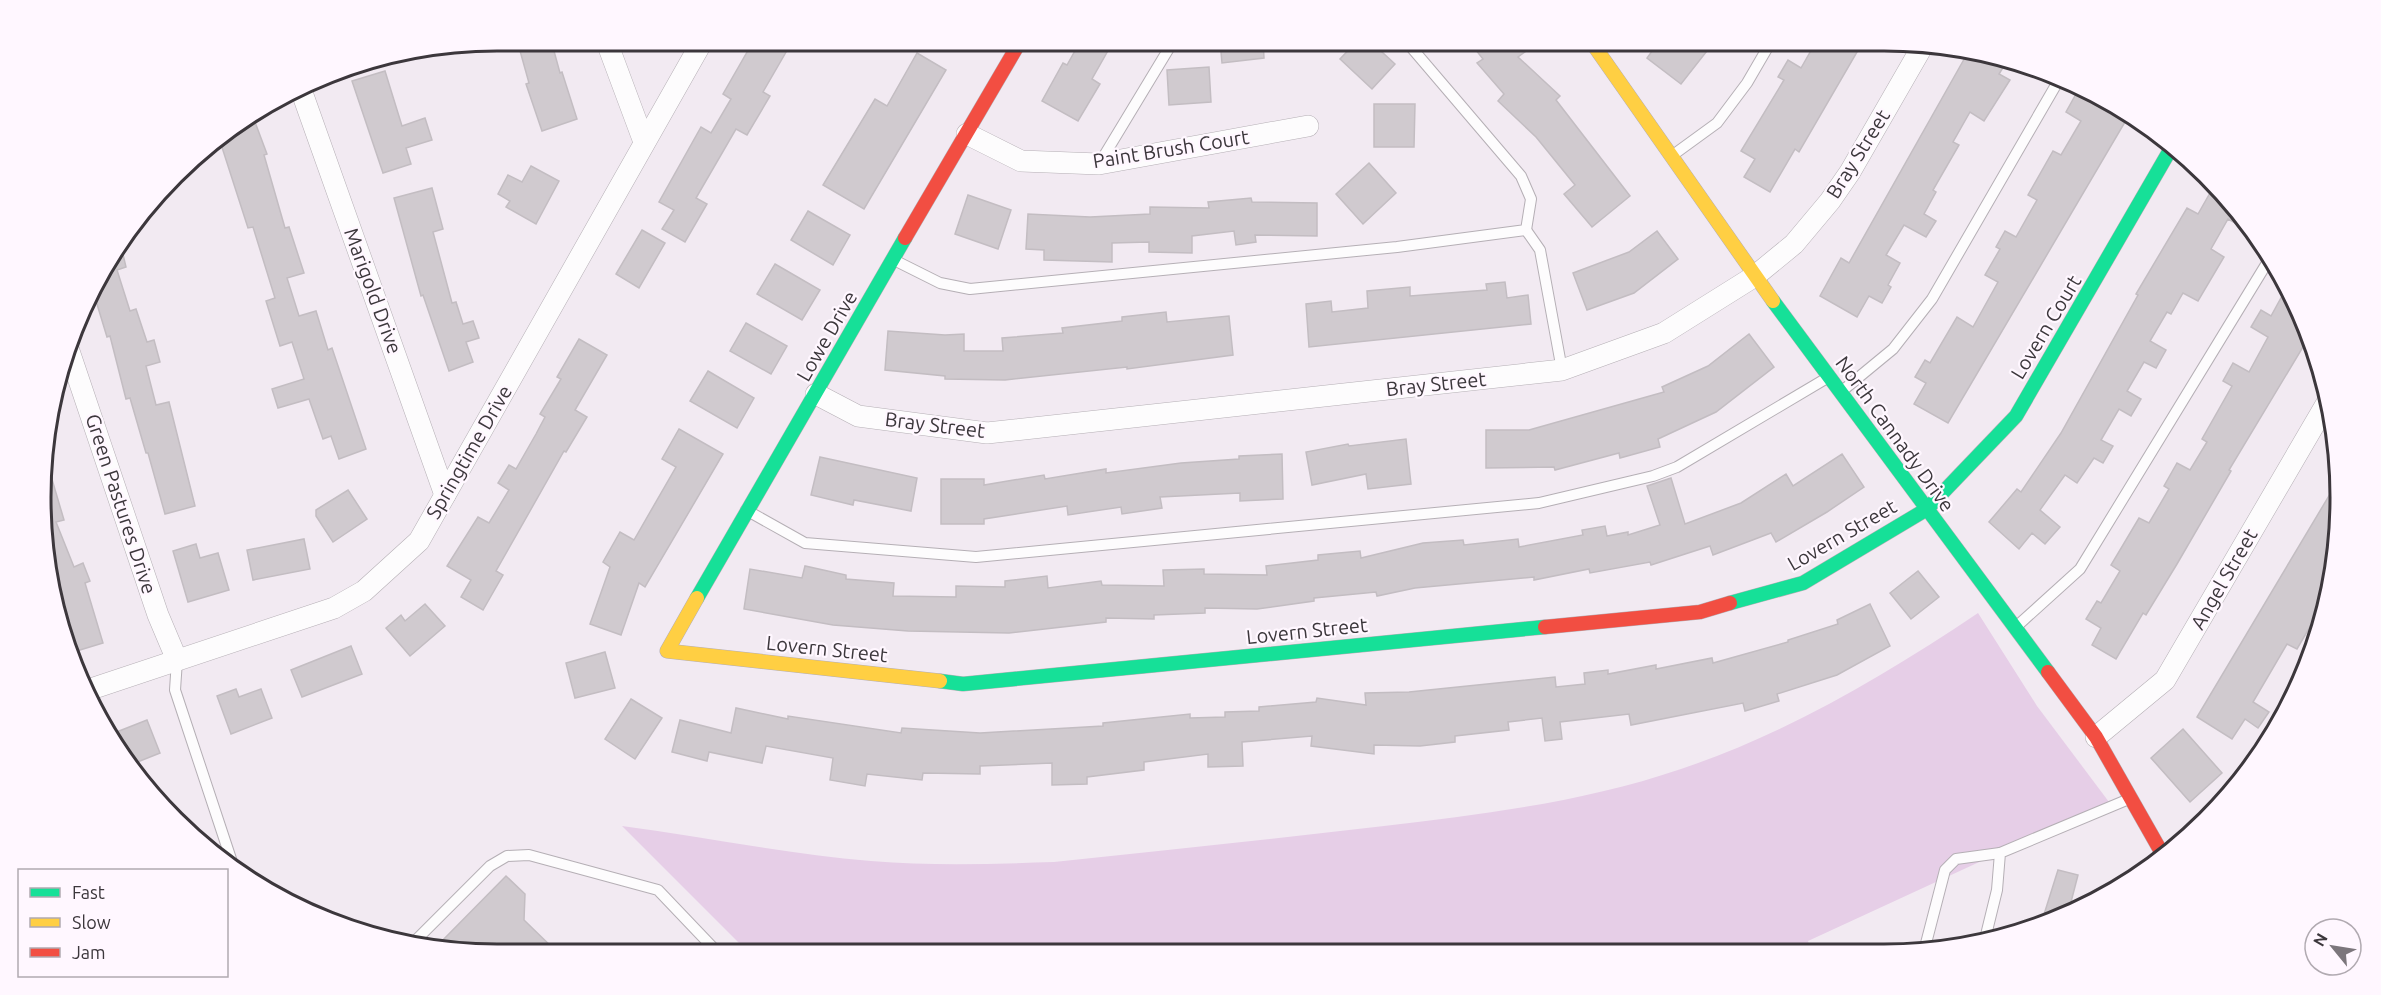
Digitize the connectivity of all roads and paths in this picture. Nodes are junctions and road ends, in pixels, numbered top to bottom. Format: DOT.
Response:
graph roads {
  1 [pos="610,51"];
  2 [pos="697,51"];
  3 [pos="1015,51"];
  4 [pos="1167,51"];
  5 [pos="1414,51"];
  6 [pos="1598,51"];
  7 [pos="1766,51"];
  8 [pos="1919,53"];
  9 [pos="2056,86"];
  10 [pos="303,96"];
  11 [pos="1308,126"];
  12 [pos="967,134"];
  13 [pos="644,142"];
  14 [pos="2168,154"];
  15 [pos="1670,156"];
  16 [pos="1099,164"];
  17 [pos="1526,230"];
  18 [pos="894,260"];
  19 [pos="2265,266"];
  20 [pos="1755,276"];
  21 [pos="73,362"];
  22 [pos="1562,370"];
  23 [pos="1829,377"];
  24 [pos="1842,391"];
  25 [pos="816,394"];
  26 [pos="2321,412"];
  27 [pos="445,495"];
  28 [pos="1927,509"];
  29 [pos="746,510"];
  30 [pos="2015,628"];
  31 [pos="668,651"];
  32 [pos="177,660"];
  33 [pos="94,688"];
  34 [pos="2096,737"];
  35 [pos="2131,798"];
  36 [pos="2159,848"];
  37 [pos="2000,853"];
  38 [pos="230,855"];
  39 [pos="1987,932"];
  40 [pos="419,937"];
  41 [pos="1926,942"];
  42 [pos="709,944"];
  1 -- 13 [label="street"];
  2 -- 13 [label="street, Springtime Drive"];
  3 -- 12 [label="street, Lowe Drive"];
  4 -- 16 [label="lane"];
  5 -- 17 [label="lane"];
  6 -- 15 [label="street, North Cannady Drive"];
  7 -- 15 [label="lane"];
  8 -- 20 [label="street, Bray Street"];
  9 -- 24 [label="lane"];
  10 -- 27 [label="street, Marigold Drive"];
  11 -- 16 [label="street, Paint Brush Court"];
  12 -- 16 [label="street, Paint Brush Court"];
  12 -- 18 [label="street, Lowe Drive"];
  13 -- 27 [label="street, Springtime Drive"];
  14 -- 28 [label="street, Lovern Court"];
  15 -- 20 [label="street, North Cannady Drive"];
  17 -- 18 [label="lane"];
  17 -- 22 [label="lane"];
  18 -- 25 [label="street, Lowe Drive"];
  19 -- 30 [label="lane"];
  20 -- 22 [label="street, Bray Street"];
  20 -- 23 [label="street, North Cannady Drive"];
  21 -- 32 [label="street, Green Pastures Drive"];
  22 -- 25 [label="street, Bray Street"];
  23 -- 24 [label="street, North Cannady Drive"];
  23 -- 29 [label="lane"];
  24 -- 28 [label="street, North Cannady Drive"];
  25 -- 29 [label="street, Lowe Drive"];
  26 -- 34 [label="street, Angel Street"];
  27 -- 32 [label="street, Springtime Drive"];
  28 -- 30 [label="street, North Cannady Drive"];
  28 -- 31 [label="street, Lovern Street"];
  29 -- 31 [label="street, Lowe Drive"];
  30 -- 34 [label="street, North Cannady Drive"];
  32 -- 33 [label="street, Springtime Drive"];
  32 -- 38 [label="lane"];
  34 -- 35 [label="street, North Cannady Drive"];
  35 -- 36 [label="street, North Cannady Drive"];
  35 -- 37 [label="lane"];
  37 -- 39 [label="lane"];
  37 -- 41 [label="lane"];
  40 -- 42 [label="lane"];
}
